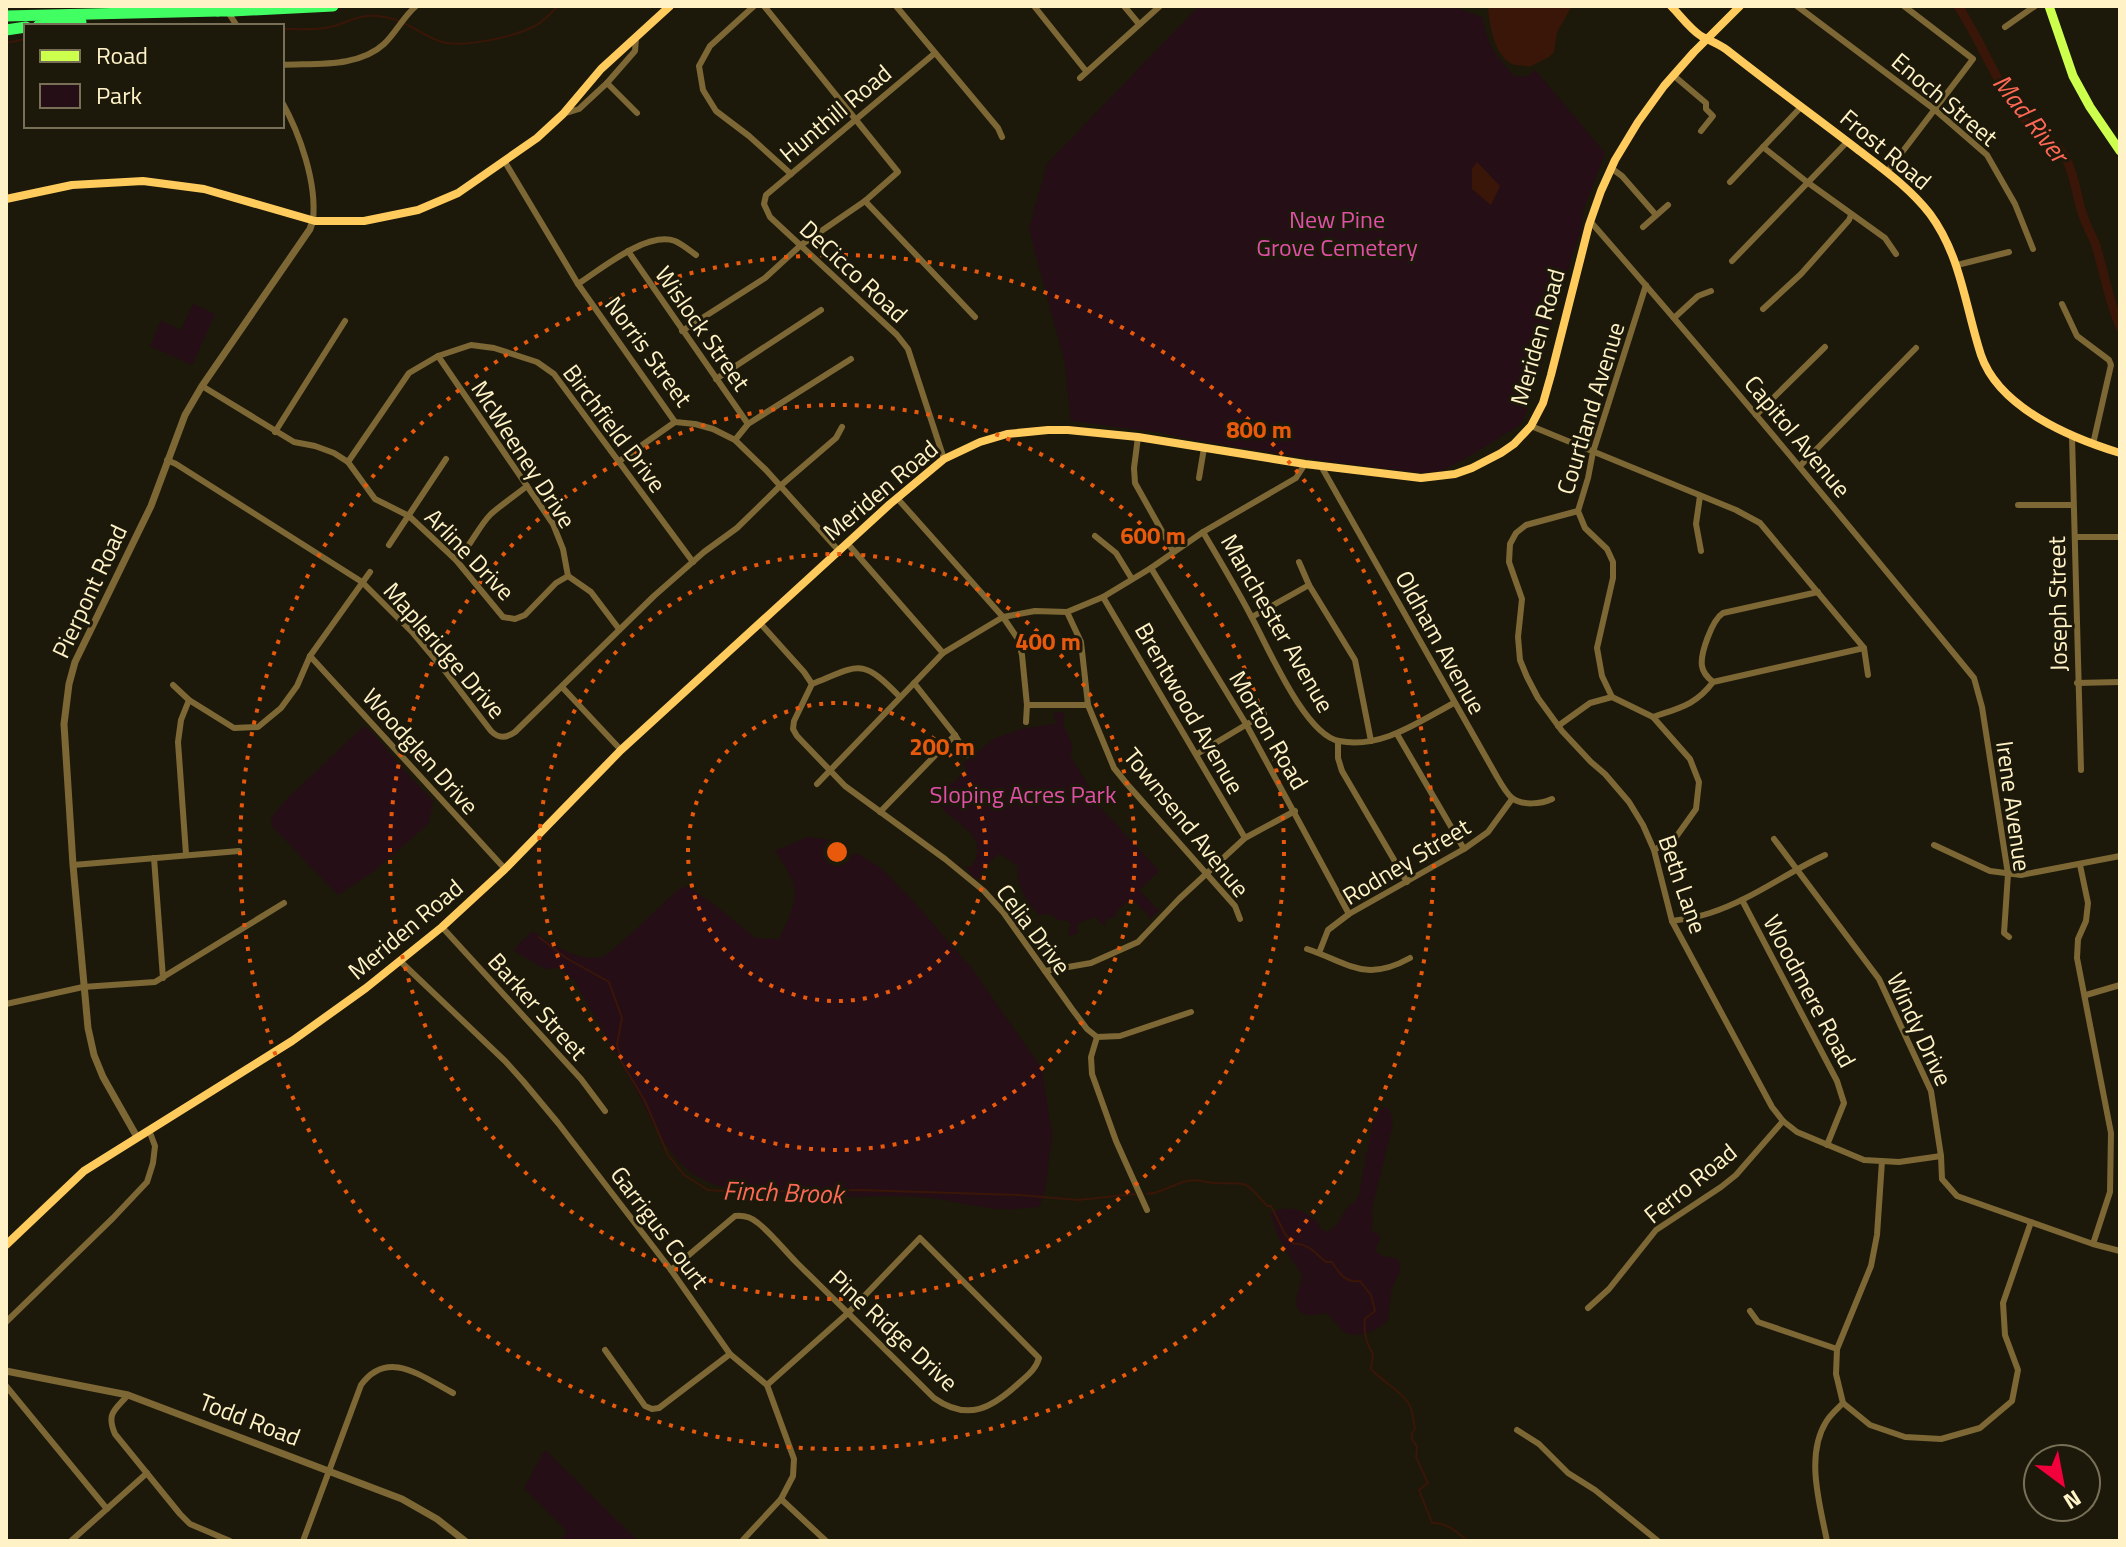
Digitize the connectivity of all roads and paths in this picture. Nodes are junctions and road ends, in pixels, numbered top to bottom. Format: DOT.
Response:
graph roads {
  1 [pos="333,6"];
  2 [pos="416,6"];
  3 [pos="670,6"];
  4 [pos="754,6"];
  5 [pos="764,6"];
  6 [pos="896,6"];
  7 [pos="1034,6"];
  8 [pos="1124,6"];
  9 [pos="1160,6"];
  10 [pos="1671,6"];
  11 [pos="1740,6"];
  12 [pos="1797,6"];
  13 [pos="1904,6"];
  14 [pos="2035,6"];
  15 [pos="2049,6"];
  16 [pos="225,9"];
  17 [pos="132,13"];
  18 [pos="6,16"];
  19 [pos="63,24"];
  20 [pos="1139,24"];
  21 [pos="2005,27"];
  22 [pos="636,38"];
  23 [pos="1708,38"];
  24 [pos="935,53"];
  25 [pos="284,65"];
  26 [pos="1086,71"];
  27 [pos="1673,75"];
  28 [pos="1080,78"];
  29 [pos="607,83"];
  30 [pos="284,106"];
  31 [pos="1801,107"];
  32 [pos="1934,109"];
  33 [pos="637,113"];
  34 [pos="563,114"];
  35 [pos="857,119"];
  36 [pos="1701,131"];
  37 [pos="1002,137"];
  38 [pos="1847,142"];
  39 [pos="1763,147"];
  40 [pos="2120,151"];
  41 [pos="505,162"];
  42 [pos="1611,168"];
  43 [pos="1887,172"];
  44 [pos="791,174"];
  45 [pos="1730,182"];
  46 [pos="1807,182"];
  47 [pos="6,199"];
  48 [pos="865,201"];
  49 [pos="764,204"];
  50 [pos="1668,205"];
  51 [pos="1656,215"];
  52 [pos="1851,215"];
  53 [pos="313,220"];
  54 [pos="1590,221"];
  55 [pos="1643,227"];
  56 [pos="801,245"];
  57 [pos="2033,249"];
  58 [pos="628,251"];
  59 [pos="2009,252"];
  60 [pos="1896,254"];
  61 [pos="696,255"];
  62 [pos="1732,261"];
  63 [pos="1957,265"];
  64 [pos="578,284"];
  65 [pos="1646,285"];
  66 [pos="1711,291"];
  67 [pos="2062,304"];
  68 [pos="1763,309"];
  69 [pos="821,310"];
  70 [pos="975,317"];
  71 [pos="1674,318"];
  72 [pos="345,321"];
  73 [pos="682,331"];
  74 [pos="1825,347"];
  75 [pos="1916,348"];
  76 [pos="438,356"];
  77 [pos="851,359"];
  78 [pos="716,379"];
  79 [pos="202,386"];
  80 [pos="1756,415"];
  81 [pos="675,422"];
  82 [pos="748,424"];
  83 [pos="1531,426"];
  84 [pos="842,427"];
  85 [pos="275,432"];
  86 [pos="2072,436"];
  87 [pos="1138,437"];
  88 [pos="735,440"];
  89 [pos="2093,444"];
  90 [pos="1204,448"];
  91 [pos="1593,452"];
  92 [pos="2120,453"];
  93 [pos="446,459"];
  94 [pos="944,459"];
  95 [pos="167,460"];
  96 [pos="348,462"];
  97 [pos="618,462"];
  98 [pos="1305,464"];
  99 [pos="1321,466"];
  100 [pos="1800,466"];
  101 [pos="1199,478"];
  102 [pos="527,486"];
  103 [pos="779,487"];
  104 [pos="1700,496"];
  105 [pos="897,498"];
  106 [pos="2018,505"];
  107 [pos="2072,505"];
  108 [pos="1578,511"];
  109 [pos="409,516"];
  110 [pos="1203,532"];
  111 [pos="1095,536"];
  112 [pos="2075,537"];
  113 [pos="2120,537"];
  114 [pos="847,543"];
  115 [pos="389,545"];
  116 [pos="839,551"];
  117 [pos="1173,551"];
  118 [pos="1701,551"];
  119 [pos="456,560"];
  120 [pos="693,562"];
  121 [pos="1299,562"];
  122 [pos="1151,568"];
  123 [pos="370,572"];
  124 [pos="568,576"];
  125 [pos="1132,579"];
  126 [pos="362,582"];
  127 [pos="1309,585"];
  128 [pos="1818,592"];
  129 [pos="1103,597"];
  130 [pos="1067,612"];
  131 [pos="1003,617"];
  132 [pos="1252,617"];
  133 [pos="760,623"];
  134 [pos="619,629"];
  135 [pos="1864,648"];
  136 [pos="943,653"];
  137 [pos="310,656"];
  138 [pos="1868,675"];
  139 [pos="1974,678"];
  140 [pos="1713,682"];
  141 [pos="2120,682"];
  142 [pos="914,683"];
  143 [pos="2077,683"];
  144 [pos="812,684"];
  145 [pos="173,685"];
  146 [pos="562,687"];
  147 [pos="900,697"];
  148 [pos="1612,697"];
  149 [pos="189,700"];
  150 [pos="1454,703"];
  151 [pos="1027,705"];
  152 [pos="1088,705"];
  153 [pos="1264,714"];
  154 [pos="1653,717"];
  155 [pos="1026,722"];
  156 [pos="1246,724"];
  157 [pos="1558,726"];
  158 [pos="1397,734"];
  159 [pos="955,735"];
  160 [pos="1338,741"];
  161 [pos="1371,741"];
  162 [pos="621,750"];
  163 [pos="1197,754"];
  164 [pos="967,755"];
  165 [pos="2081,770"];
  166 [pos="829,771"];
  167 [pos="817,784"];
  168 [pos="1512,799"];
  169 [pos="1552,799"];
  170 [pos="1295,811"];
  171 [pos="880,812"];
  172 [pos="1245,838"];
  173 [pos="1774,839"];
  174 [pos="1934,845"];
  175 [pos="1464,849"];
  176 [pos="1654,850"];
  177 [pos="239,851"];
  178 [pos="186,854"];
  179 [pos="1825,855"];
  180 [pos="2120,856"];
  181 [pos="154,858"];
  182 [pos="73,865"];
  183 [pos="2080,865"];
  184 [pos="1797,868"];
  185 [pos="505,869"];
  186 [pos="1208,873"];
  187 [pos="2008,874"];
  188 [pos="1407,882"];
  189 [pos="1742,900"];
  190 [pos="284,903"];
  191 [pos="1349,914"];
  192 [pos="1240,919"];
  193 [pos="1672,921"];
  194 [pos="442,927"];
  195 [pos="2009,937"];
  196 [pos="1307,949"];
  197 [pos="1319,953"];
  198 [pos="1410,958"];
  199 [pos="400,961"];
  200 [pos="1045,971"];
  201 [pos="163,978"];
  202 [pos="2120,985"];
  203 [pos="83,987"];
  204 [pos="2086,995"];
  205 [pos="6,1004"];
  206 [pos="1191,1012"];
  207 [pos="1097,1037"];
  208 [pos="605,1111"];
  209 [pos="1783,1121"];
  210 [pos="149,1130"];
  211 [pos="137,1137"];
  212 [pos="1827,1145"];
  213 [pos="1941,1156"];
  214 [pos="1882,1161"];
  215 [pos="1147,1210"];
  216 [pos="2031,1222"];
  217 [pos="2093,1244"];
  218 [pos="6,1245"];
  219 [pos="2120,1251"];
  220 [pos="671,1270"];
  221 [pos="1588,1308"];
  222 [pos="1750,1311"];
  223 [pos="848,1313"];
  224 [pos="6,1322"];
  225 [pos="1837,1349"];
  226 [pos="605,1350"];
  227 [pos="730,1354"];
  228 [pos="6,1371"];
  229 [pos="767,1385"];
  230 [pos="6,1386"];
  231 [pos="453,1393"];
  232 [pos="128,1395"];
  233 [pos="1843,1403"];
  234 [pos="1517,1430"];
  235 [pos="330,1472"];
  236 [pos="147,1473"];
  237 [pos="781,1499"];
  238 [pos="107,1509"];
  239 [pos="71,1541"];
  240 [pos="230,1541"];
  241 [pos="303,1541"];
  242 [pos="465,1541"];
  243 [pos="742,1541"];
  244 [pos="826,1541"];
  245 [pos="1658,1541"];
  246 [pos="1827,1541"];
  1 -- 16 [label="highway"];
  2 -- 25 [label="street"];
  3 -- 22 [label="main road"];
  4 -- 44 [label="street"];
  5 -- 35 [label="street"];
  6 -- 24 [label="street"];
  7 -- 26 [label="street"];
  8 -- 20 [label="street"];
  9 -- 20 [label="street"];
  10 -- 23 [label="main road, Frost Road"];
  11 -- 23 [label="main road, Meriden Road"];
  12 -- 32 [label="street, Enoch Street"];
  13 -- 32 [label="street"];
  14 -- 21 [label="street"];
  15 -- 40 [label="main road"];
  16 -- 17 [label="highway"];
  17 -- 18 [label="highway"];
  17 -- 19 [label="highway"];
  20 -- 26 [label="street"];
  22 -- 29 [label="street"];
  22 -- 34 [label="main road"];
  23 -- 27 [label="main road, Meriden Road"];
  23 -- 31 [label="main road, Frost Road"];
  24 -- 35 [label="street, Hunthill Road"];
  24 -- 37 [label="street"];
  26 -- 28 [label="street"];
  27 -- 36 [label="street"];
  27 -- 42 [label="main road, Meriden Road"];
  29 -- 33 [label="street"];
  29 -- 34 [label="street"];
  30 -- 53 [label="street"];
  31 -- 38 [label="main road, Frost Road"];
  31 -- 39 [label="street"];
  32 -- 43 [label="street"];
  32 -- 57 [label="street, Enoch Street"];
  34 -- 41 [label="main road"];
  35 -- 44 [label="street, Hunthill Road"];
  35 -- 48 [label="street"];
  38 -- 43 [label="main road, Frost Road"];
  38 -- 46 [label="street"];
  39 -- 45 [label="street"];
  39 -- 46 [label="street"];
  41 -- 53 [label="main road"];
  41 -- 64 [label="street, Norris Street"];
  42 -- 51 [label="street"];
  42 -- 54 [label="main road, Meriden Road"];
  43 -- 63 [label="main road, Frost Road"];
  44 -- 49 [label="street, Hunthill Road"];
  46 -- 52 [label="street"];
  46 -- 62 [label="street"];
  47 -- 53 [label="main road"];
  48 -- 56 [label="street"];
  48 -- 70 [label="street"];
  49 -- 56 [label="street, DeCicco Road"];
  50 -- 51 [label="street"];
  51 -- 55 [label="street"];
  52 -- 60 [label="street"];
  52 -- 68 [label="street"];
  53 -- 79 [label="street, Pierpont Road"];
  54 -- 65 [label="street, Capitol Avenue"];
  54 -- 83 [label="main road, Meriden Road"];
  56 -- 73 [label="street"];
  56 -- 94 [label="street, DeCicco Road"];
  58 -- 61 [label="street"];
  58 -- 64 [label="street"];
  58 -- 73 [label="street, Wislock Street"];
  59 -- 63 [label="street"];
  63 -- 86 [label="main road, Frost Road"];
  64 -- 81 [label="street, Norris Street"];
  65 -- 71 [label="street, Capitol Avenue"];
  65 -- 91 [label="street, Courtland Avenue"];
  66 -- 71 [label="street"];
  67 -- 89 [label="street"];
  69 -- 78 [label="street"];
  71 -- 80 [label="street, Capitol Avenue"];
  72 -- 85 [label="street"];
  73 -- 78 [label="street, Wislock Street"];
  74 -- 80 [label="street"];
  75 -- 100 [label="street"];
  76 -- 96 [label="street, Birchfield Drive"];
  76 -- 97 [label="street, Birchfield Drive"];
  76 -- 102 [label="street, McWeeney Drive"];
  77 -- 82 [label="street"];
  78 -- 82 [label="street, Wislock Street"];
  79 -- 85 [label="street, Arline Drive"];
  79 -- 95 [label="street, Pierpont Road"];
  80 -- 100 [label="street, Capitol Avenue"];
  81 -- 88 [label="street, Norris Street"];
  81 -- 97 [label="street"];
  82 -- 88 [label="street"];
  83 -- 91 [label="street"];
  83 -- 99 [label="main road, Meriden Road"];
  84 -- 103 [label="street, Mapleridge Drive"];
  85 -- 96 [label="street, Arline Drive"];
  86 -- 89 [label="main road, Frost Road"];
  86 -- 107 [label="street, Joseph Street"];
  87 -- 90 [label="main road, Meriden Road"];
  87 -- 94 [label="main road, Meriden Road"];
  87 -- 117 [label="street"];
  88 -- 103 [label="street, Norris Street"];
  89 -- 92 [label="main road, Frost Road"];
  90 -- 98 [label="main road, Meriden Road"];
  90 -- 101 [label="street"];
  91 -- 104 [label="street"];
  91 -- 108 [label="street, Courtland Avenue"];
  93 -- 109 [label="street"];
  94 -- 105 [label="main road, Meriden Road"];
  95 -- 126 [label="street, Mapleridge Drive"];
  95 -- 182 [label="street, Pierpont Road"];
  96 -- 109 [label="street, Arline Drive"];
  97 -- 120 [label="street, Birchfield Drive"];
  98 -- 99 [label="main road, Meriden Road"];
  98 -- 110 [label="street"];
  99 -- 150 [label="street, Oldham Avenue"];
  100 -- 139 [label="street, Capitol Avenue"];
  102 -- 119 [label="street"];
  102 -- 124 [label="street, McWeeney Drive"];
  103 -- 116 [label="street, Norris Street"];
  103 -- 120 [label="street, Mapleridge Drive"];
  104 -- 118 [label="street"];
  104 -- 128 [label="street"];
  105 -- 114 [label="main road, Meriden Road"];
  105 -- 131 [label="street"];
  106 -- 107 [label="street"];
  107 -- 112 [label="street, Joseph Street"];
  108 -- 148 [label="street, Courtland Avenue"];
  108 -- 157 [label="street, Beth Lane"];
  109 -- 115 [label="street"];
  109 -- 119 [label="street, Arline Drive"];
  110 -- 117 [label="street"];
  110 -- 132 [label="street, Manchester Avenue"];
  111 -- 125 [label="street"];
  112 -- 113 [label="street"];
  112 -- 143 [label="street, Joseph Street"];
  114 -- 116 [label="main road, Meriden Road"];
  114 -- 136 [label="street"];
  116 -- 133 [label="main road, Meriden Road"];
  117 -- 122 [label="street"];
  119 -- 124 [label="street, Arline Drive"];
  120 -- 134 [label="street, Mapleridge Drive"];
  121 -- 127 [label="street"];
  122 -- 125 [label="street"];
  122 -- 156 [label="street, Morton Road"];
  123 -- 126 [label="street"];
  124 -- 134 [label="street"];
  125 -- 129 [label="street"];
  126 -- 137 [label="street"];
  126 -- 146 [label="street, Mapleridge Drive"];
  127 -- 132 [label="street"];
  127 -- 161 [label="street"];
  128 -- 135 [label="street"];
  128 -- 140 [label="street"];
  129 -- 130 [label="street"];
  129 -- 163 [label="street, Brentwood Avenue"];
  130 -- 131 [label="street"];
  130 -- 152 [label="street, Townsend Avenue"];
  131 -- 136 [label="street"];
  131 -- 151 [label="street"];
  132 -- 160 [label="street, Manchester Avenue"];
  133 -- 144 [label="street"];
  133 -- 162 [label="main road, Meriden Road"];
  134 -- 146 [label="street, Mapleridge Drive"];
  135 -- 138 [label="street"];
  135 -- 140 [label="street"];
  136 -- 142 [label="street"];
  137 -- 149 [label="street"];
  137 -- 185 [label="street, Woodglen Drive"];
  139 -- 187 [label="street, Irene Avenue"];
  140 -- 154 [label="street"];
  141 -- 143 [label="street"];
  142 -- 147 [label="street"];
  142 -- 159 [label="street"];
  143 -- 165 [label="street, Joseph Street"];
  144 -- 147 [label="street"];
  144 -- 166 [label="street, Celia Drive"];
  145 -- 149 [label="street"];
  146 -- 162 [label="street"];
  147 -- 166 [label="street"];
  148 -- 154 [label="street"];
  148 -- 157 [label="street"];
  149 -- 178 [label="street"];
  150 -- 158 [label="street, Manchester Avenue"];
  150 -- 168 [label="street, Oldham Avenue"];
  151 -- 152 [label="street"];
  151 -- 155 [label="street"];
  152 -- 186 [label="street, Townsend Avenue"];
  153 -- 156 [label="street"];
  154 -- 176 [label="street"];
  156 -- 163 [label="street"];
  156 -- 170 [label="street, Morton Road"];
  157 -- 176 [label="street, Beth Lane"];
  158 -- 161 [label="street, Manchester Avenue"];
  158 -- 175 [label="street"];
  159 -- 164 [label="street"];
  159 -- 171 [label="street"];
  160 -- 161 [label="street, Manchester Avenue"];
  160 -- 188 [label="street"];
  162 -- 185 [label="main road, Meriden Road"];
  163 -- 172 [label="street, Brentwood Avenue"];
  166 -- 167 [label="street"];
  166 -- 171 [label="street, Celia Drive"];
  168 -- 169 [label="street"];
  168 -- 175 [label="street, Rodney Street"];
  170 -- 172 [label="street"];
  170 -- 191 [label="street, Morton Road"];
  171 -- 200 [label="street, Celia Drive"];
  172 -- 186 [label="street"];
  173 -- 184 [label="street, Windy Drive"];
  174 -- 187 [label="street"];
  175 -- 188 [label="street, Rodney Street"];
  176 -- 193 [label="street, Beth Lane"];
  177 -- 178 [label="street"];
  178 -- 181 [label="street"];
  179 -- 184 [label="street"];
  180 -- 183 [label="street"];
  181 -- 182 [label="street"];
  181 -- 201 [label="street"];
  182 -- 203 [label="street, Pierpont Road"];
  183 -- 187 [label="street"];
  183 -- 204 [label="street"];
  184 -- 189 [label="street"];
  184 -- 213 [label="street, Windy Drive"];
  185 -- 194 [label="main road, Meriden Road"];
  186 -- 192 [label="street, Townsend Avenue"];
  186 -- 200 [label="street"];
  187 -- 195 [label="street, Irene Avenue"];
  188 -- 191 [label="street, Rodney Street"];
  189 -- 193 [label="street"];
  189 -- 212 [label="street, Woodmere Road"];
  190 -- 201 [label="street"];
  191 -- 197 [label="street, Rodney Street"];
  193 -- 209 [label="street, Beth Lane"];
  194 -- 199 [label="main road, Meriden Road"];
  194 -- 208 [label="street, Barker Street"];
  196 -- 197 [label="street"];
  197 -- 198 [label="street"];
  199 -- 210 [label="main road, Meriden Road"];
  199 -- 220 [label="street, Garrigus Court"];
  200 -- 207 [label="street, Celia Drive"];
  201 -- 203 [label="street"];
  202 -- 204 [label="street"];
  203 -- 205 [label="street"];
  203 -- 211 [label="street, Pierpont Road"];
  204 -- 217 [label="street"];
  206 -- 207 [label="street"];
  207 -- 215 [label="street"];
  209 -- 212 [label="street, Beth Lane"];
  209 -- 221 [label="street, Ferro Road"];
  210 -- 211 [label="main road, Meriden Road"];
  210 -- 224 [label="street"];
  211 -- 218 [label="main road, Meriden Road"];
  212 -- 214 [label="street, Beth Lane"];
  213 -- 214 [label="street, Beth Lane"];
  213 -- 216 [label="street, Windy Drive"];
  214 -- 225 [label="street"];
  216 -- 217 [label="street, Windy Drive"];
  216 -- 233 [label="street"];
  217 -- 219 [label="street, Windy Drive"];
  220 -- 223 [label="street, Pine Ridge Drive"];
  220 -- 227 [label="street, Garrigus Court"];
  222 -- 225 [label="street"];
  223 -- 223 [label="street, Pine Ridge Drive"];
  223 -- 229 [label="street"];
  225 -- 233 [label="street"];
  226 -- 227 [label="street"];
  227 -- 229 [label="street, Garrigus Court"];
  228 -- 232 [label="street, Todd Road"];
  229 -- 237 [label="street, Garrigus Court"];
  230 -- 238 [label="street"];
  231 -- 235 [label="street"];
  232 -- 235 [label="street, Todd Road"];
  232 -- 236 [label="street"];
  233 -- 246 [label="street"];
  234 -- 245 [label="street"];
  235 -- 241 [label="street"];
  235 -- 242 [label="street, Todd Road"];
  236 -- 238 [label="street"];
  236 -- 240 [label="street"];
  237 -- 243 [label="street, Garrigus Court"];
  237 -- 244 [label="street"];
  238 -- 239 [label="street"];
}
